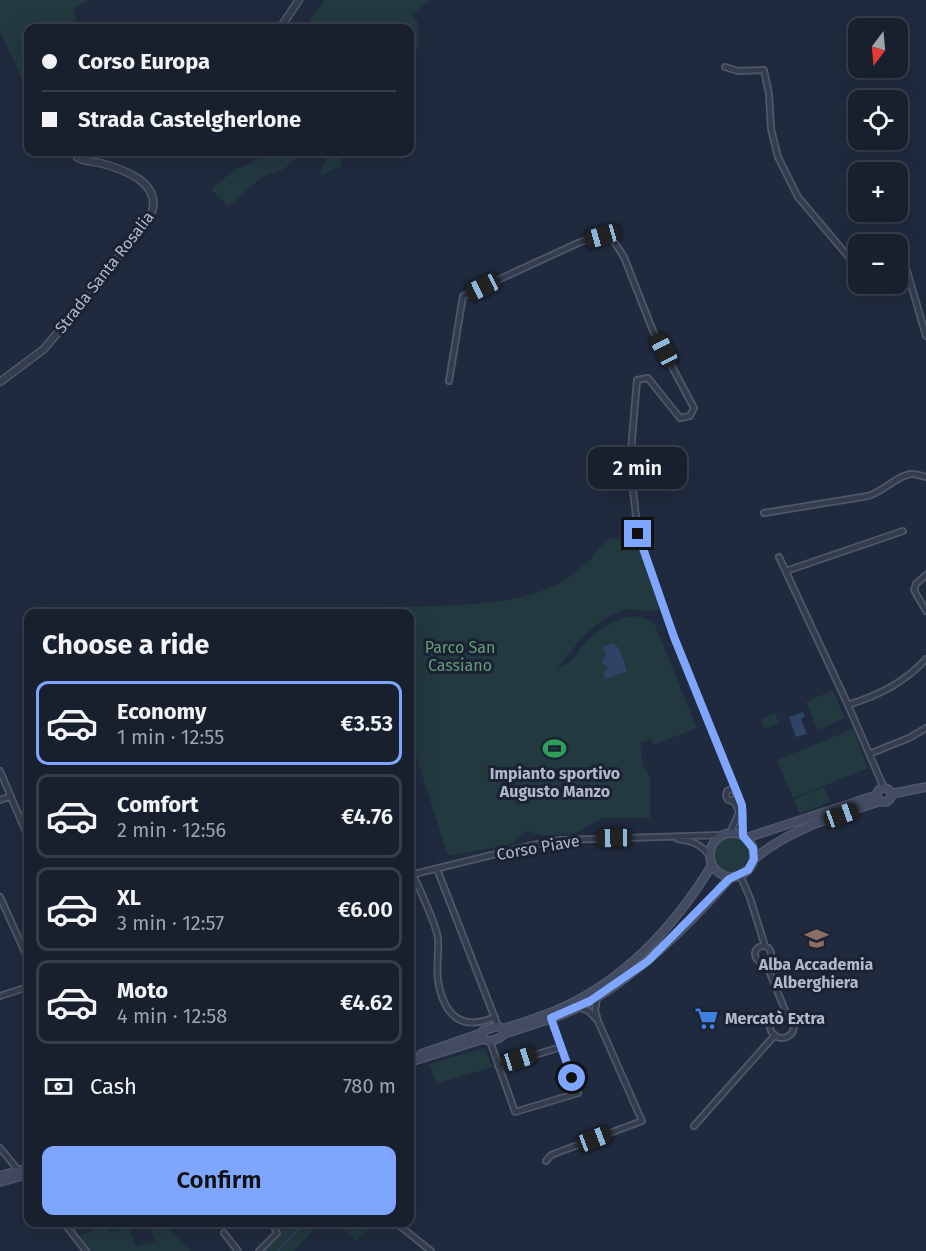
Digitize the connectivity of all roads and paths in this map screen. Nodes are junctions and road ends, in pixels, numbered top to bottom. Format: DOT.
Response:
graph roads {
  1 [pos="299,0"];
  2 [pos="283,24"];
  3 [pos="725,67"];
  4 [pos="77,156"];
  5 [pos="848,256"];
  6 [pos="908,274"];
  7 [pos="926,336"];
  8 [pos="0,381"];
  9 [pos="449,381"];
  10 [pos="926,477"];
  11 [pos="764,513"];
  12 [pos="903,531"];
  13 [pos="779,557"];
  14 [pos="786,572"];
  15 [pos="926,575"];
  16 [pos="926,611"];
  17 [pos="926,659"];
  18 [pos="848,705"];
  19 [pos="926,728"];
  20 [pos="870,754"];
  21 [pos="0,771"];
  22 [pos="729,776"];
  23 [pos="926,787"];
  24 [pos="884,788"];
  25 [pos="729,790"];
  26 [pos="737,793"];
  27 [pos="891,794"];
  28 [pos="11,796"];
  29 [pos="879,798"];
  30 [pos="0,800"];
  31 [pos="732,801"];
  32 [pos="24,827"];
  33 [pos="730,833"];
  34 [pos="722,835"];
  35 [pos="745,837"];
  36 [pos="669,838"];
  37 [pos="710,855"];
  38 [pos="754,859"];
  39 [pos="712,865"];
  40 [pos="436,868"];
  41 [pos="414,874"];
  42 [pos="737,876"];
  43 [pos="414,882"];
  44 [pos="0,897"];
  45 [pos="765,946"];
  46 [pos="24,951"];
  47 [pos="765,962"];
  48 [pos="24,989"];
  49 [pos="0,996"];
  50 [pos="598,996"];
  51 [pos="578,1007"];
  52 [pos="785,1015"];
  53 [pos="495,1017"];
  54 [pos="551,1018"];
  55 [pos="598,1021"];
  56 [pos="502,1029"];
  57 [pos="775,1035"];
  58 [pos="485,1038"];
  59 [pos="561,1047"];
  60 [pos="414,1056"];
  61 [pos="414,1061"];
  62 [pos="498,1066"];
  63 [pos="694,1126"];
  64 [pos="0,1148"];
  65 [pos="546,1161"];
  66 [pos="24,1169"];
  67 [pos="18,1171"];
  68 [pos="24,1175"];
  69 [pos="1,1178"];
  70 [pos="67,1227"];
  71 [pos="273,1227"];
  72 [pos="401,1227"];
  73 [pos="224,1233"];
  74 [pos="86,1251"];
  75 [pos="238,1251"];
  76 [pos="259,1251"];
  77 [pos="431,1251"];
  1 -- 2 [label="street"];
  3 -- 5 [label="street"];
  4 -- 8 [label="street, Strada Santa Rosalia"];
  6 -- 7 [label="street"];
  9 -- 22 [label="street"];
  10 -- 11 [label="street"];
  12 -- 14 [label="street"];
  13 -- 14 [label="street"];
  14 -- 18 [label="street"];
  15 -- 16 [label="street"];
  17 -- 18 [label="street"];
  18 -- 20 [label="street"];
  19 -- 20 [label="street"];
  20 -- 24 [label="street"];
  21 -- 28 [label="street"];
  22 -- 25 [label="street"];
  22 -- 26 [label="street"];
  23 -- 27 [label="main road"];
  24 -- 27 [label="main road"];
  24 -- 29 [label="main road"];
  25 -- 26 [label="street"];
  25 -- 31 [label="street"];
  26 -- 31 [label="street"];
  26 -- 35 [label="street"];
  27 -- 29 [label="main road"];
  28 -- 30 [label="street"];
  28 -- 32 [label="street"];
  29 -- 35 [label="main road"];
  29 -- 38 [label="main road"];
  31 -- 33 [label="street"];
  33 -- 34 [label="main road"];
  33 -- 35 [label="main road"];
  34 -- 36 [label="street"];
  34 -- 37 [label="main road"];
  35 -- 38 [label="main road"];
  36 -- 37 [label="street"];
  36 -- 40 [label="street, Corso Piave"];
  37 -- 39 [label="main road"];
  38 -- 42 [label="main road"];
  39 -- 42 [label="main road"];
  39 -- 56 [label="main road"];
  40 -- 41 [label="street, Corso Piave"];
  40 -- 53 [label="street"];
  42 -- 45 [label="street"];
  42 -- 50 [label="main road"];
  43 -- 53 [label="street"];
  44 -- 46 [label="street"];
  45 -- 47 [label="street"];
  45 -- 47 [label="street"];
  47 -- 52 [label="street"];
  48 -- 49 [label="street"];
  50 -- 51 [label="main road"];
  50 -- 55 [label="street"];
  51 -- 54 [label="main road"];
  51 -- 55 [label="street"];
  52 -- 57 [label="street"];
  52 -- 57 [label="street"];
  53 -- 56 [label="street"];
  54 -- 56 [label="main road"];
  54 -- 59 [label="street"];
  55 -- 65 [label="street"];
  56 -- 58 [label="main road"];
  56 -- 58 [label="main road"];
  57 -- 63 [label="street"];
  58 -- 60 [label="main road"];
  58 -- 61 [label="main road"];
  58 -- 62 [label="street"];
  59 -- 62 [label="street"];
  59 -- 62 [label="street"];
  64 -- 67 [label="street"];
  66 -- 67 [label="main road"];
  67 -- 69 [label="main road"];
  68 -- 69 [label="main road"];
  70 -- 74 [label="street"];
  71 -- 76 [label="street"];
  72 -- 77 [label="street"];
  73 -- 75 [label="street"];
}
